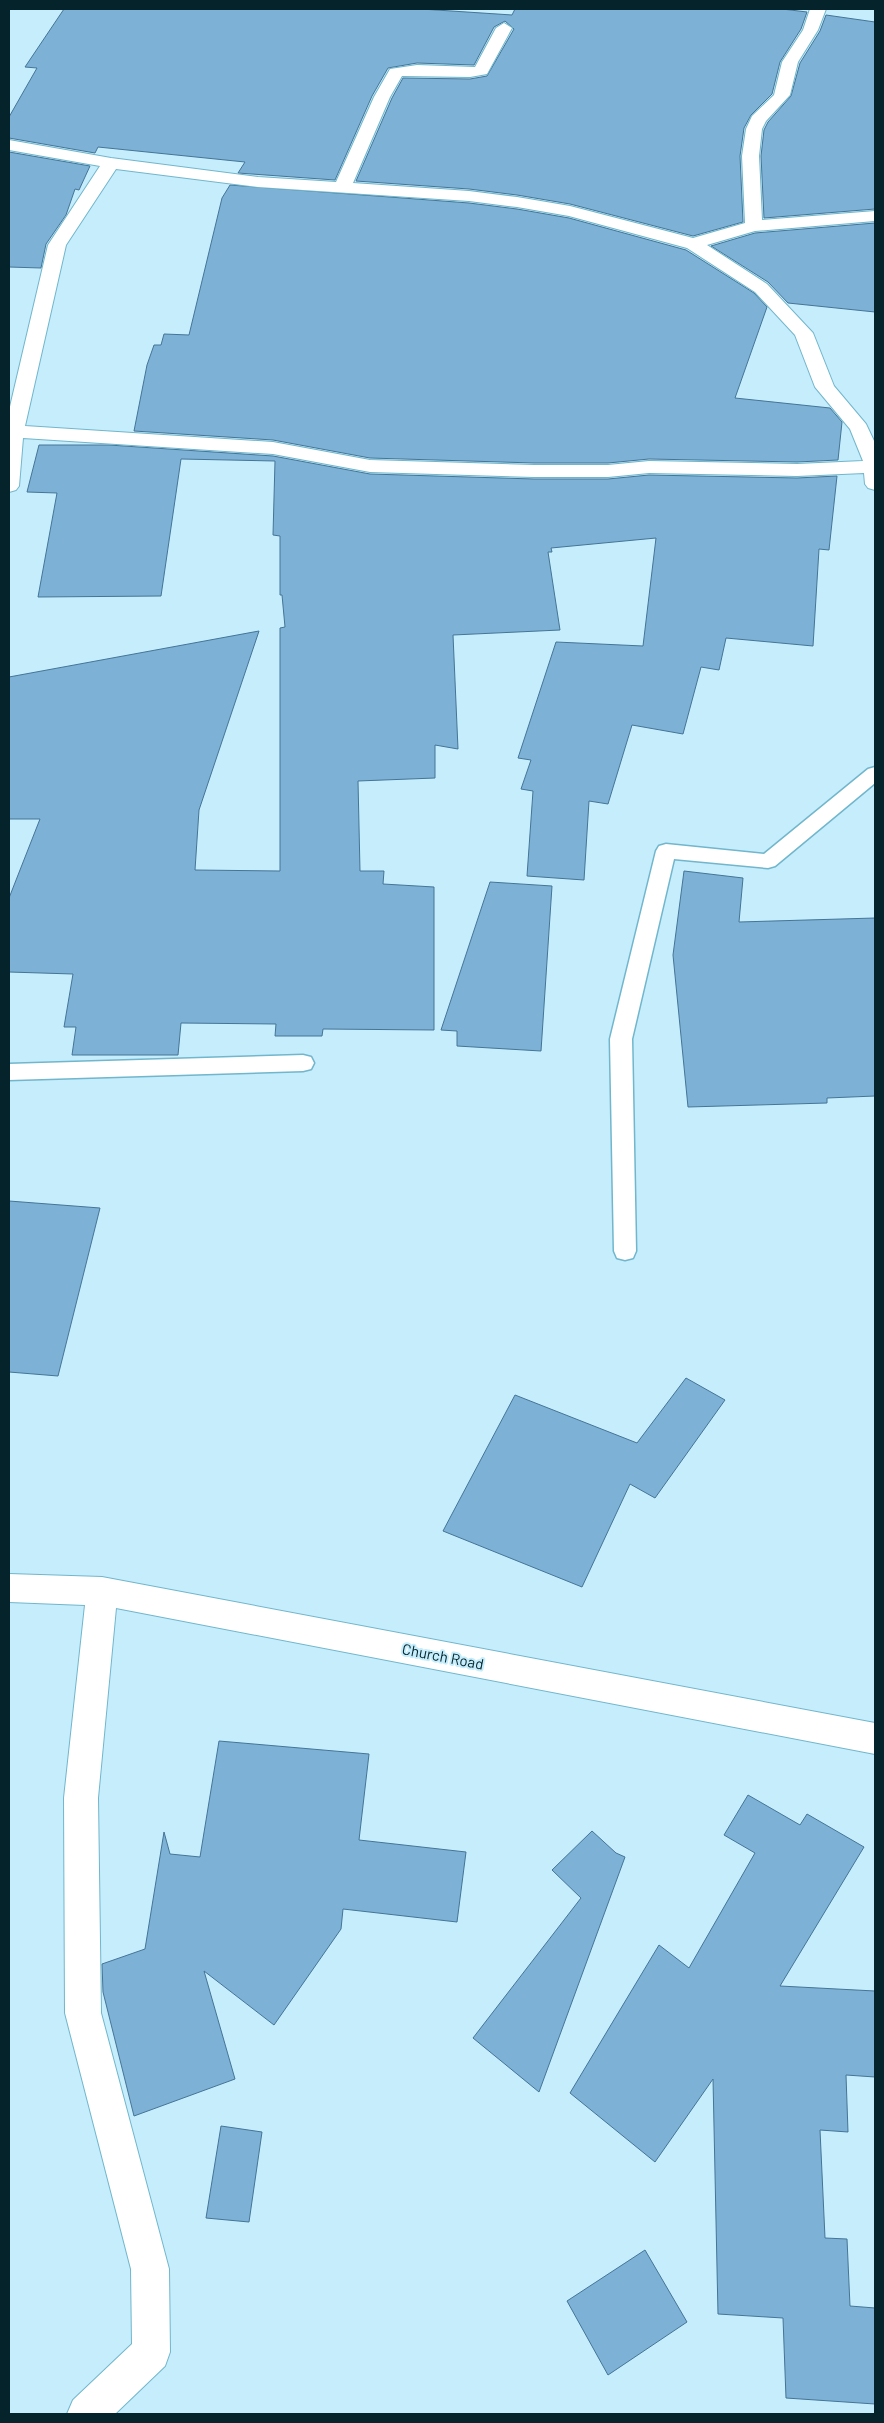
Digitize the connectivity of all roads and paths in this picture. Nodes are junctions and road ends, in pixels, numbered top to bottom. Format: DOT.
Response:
graph roads {
  1 [pos="818,9"];
  2 [pos="504,28"];
  3 [pos="9,145"];
  4 [pos="111,163"];
  5 [pos="342,188"];
  6 [pos="875,216"];
  7 [pos="754,226"];
  8 [pos="693,244"];
  9 [pos="14,431"];
  10 [pos="875,473"];
  11 [pos="9,486"];
  12 [pos="875,772"];
  13 [pos="303,1064"];
  14 [pos="9,1072"];
  15 [pos="626,1250"];
  16 [pos="9,1588"];
  17 [pos="102,1591"];
  18 [pos="875,1739"];
  19 [pos="87,2414"];
  1 -- 7 [label="street"];
  2 -- 5 [label="street"];
  3 -- 4 [label="street"];
  4 -- 5 [label="street"];
  4 -- 9 [label="street"];
  5 -- 8 [label="street"];
  6 -- 7 [label="street"];
  7 -- 8 [label="street"];
  8 -- 10 [label="street"];
  9 -- 10 [label="street"];
  9 -- 11 [label="street"];
  12 -- 15 [label="lane"];
  13 -- 14 [label="lane"];
  16 -- 17 [label="street, Church Road"];
  17 -- 18 [label="street, Church Road"];
  17 -- 19 [label="street"];
}
